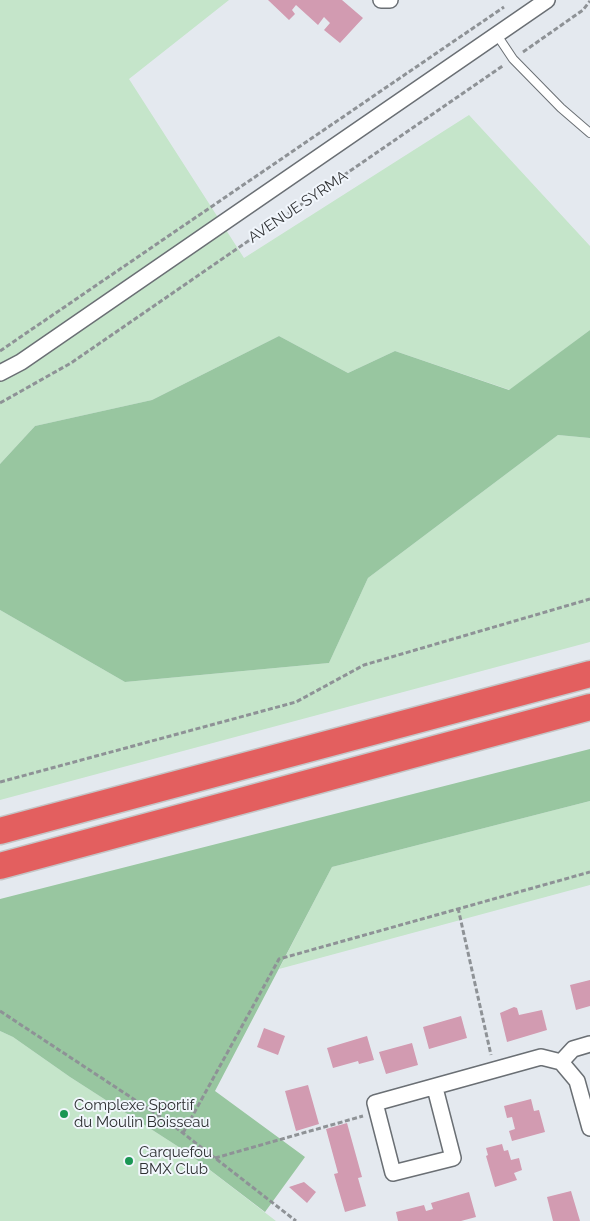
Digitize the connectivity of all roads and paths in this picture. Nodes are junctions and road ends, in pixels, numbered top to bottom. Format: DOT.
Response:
graph roads {
  1 [pos="381,0"];
  2 [pos="390,0"];
  3 [pos="547,0"];
  4 [pos="590,1"];
  5 [pos="506,6"];
  6 [pos="497,35"];
  7 [pos="513,59"];
  8 [pos="590,133"];
  9 [pos="0,351"];
  10 [pos="0,373"];
  11 [pos="0,403"];
  12 [pos="590,599"];
  13 [pos="590,674"];
  14 [pos="590,707"];
  15 [pos="0,782"];
  16 [pos="0,831"];
  17 [pos="0,866"];
  18 [pos="590,872"];
  19 [pos="458,908"];
  20 [pos="0,1011"];
  21 [pos="590,1044"];
  22 [pos="561,1062"];
  23 [pos="494,1071"];
  24 [pos="435,1088"];
  25 [pos="587,1107"];
  26 [pos="378,1112"];
  27 [pos="590,1128"];
  28 [pos="183,1133"];
  29 [pos="214,1158"];
  30 [pos="291,1217"];
  31 [pos="288,1221"];
  32 [pos="296,1221"];
  1 -- 2 [label="street"];
  3 -- 6 [label="street, AVENUE SYRMA"];
  4 -- 7 [label="path, AVENUE SYRMA"];
  5 -- 9 [label="path"];
  6 -- 7 [label="lane"];
  6 -- 10 [label="street, AVENUE SYRMA"];
  7 -- 8 [label="lane"];
  7 -- 11 [label="path, AVENUE SYRMA"];
  12 -- 15 [label="path"];
  13 -- 16 [label="highway"];
  14 -- 17 [label="highway"];
  18 -- 19 [label="path"];
  19 -- 23 [label="path"];
  19 -- 28 [label="path"];
  20 -- 28 [label="path"];
  21 -- 22 [label="street"];
  22 -- 23 [label="street"];
  22 -- 25 [label="street"];
  23 -- 24 [label="street"];
  24 -- 26 [label="street"];
  24 -- 26 [label="street"];
  25 -- 27 [label="street"];
  26 -- 29 [label="path"];
  28 -- 29 [label="path"];
  29 -- 30 [label="path"];
  30 -- 31 [label="path"];
  30 -- 32 [label="path"];
}
